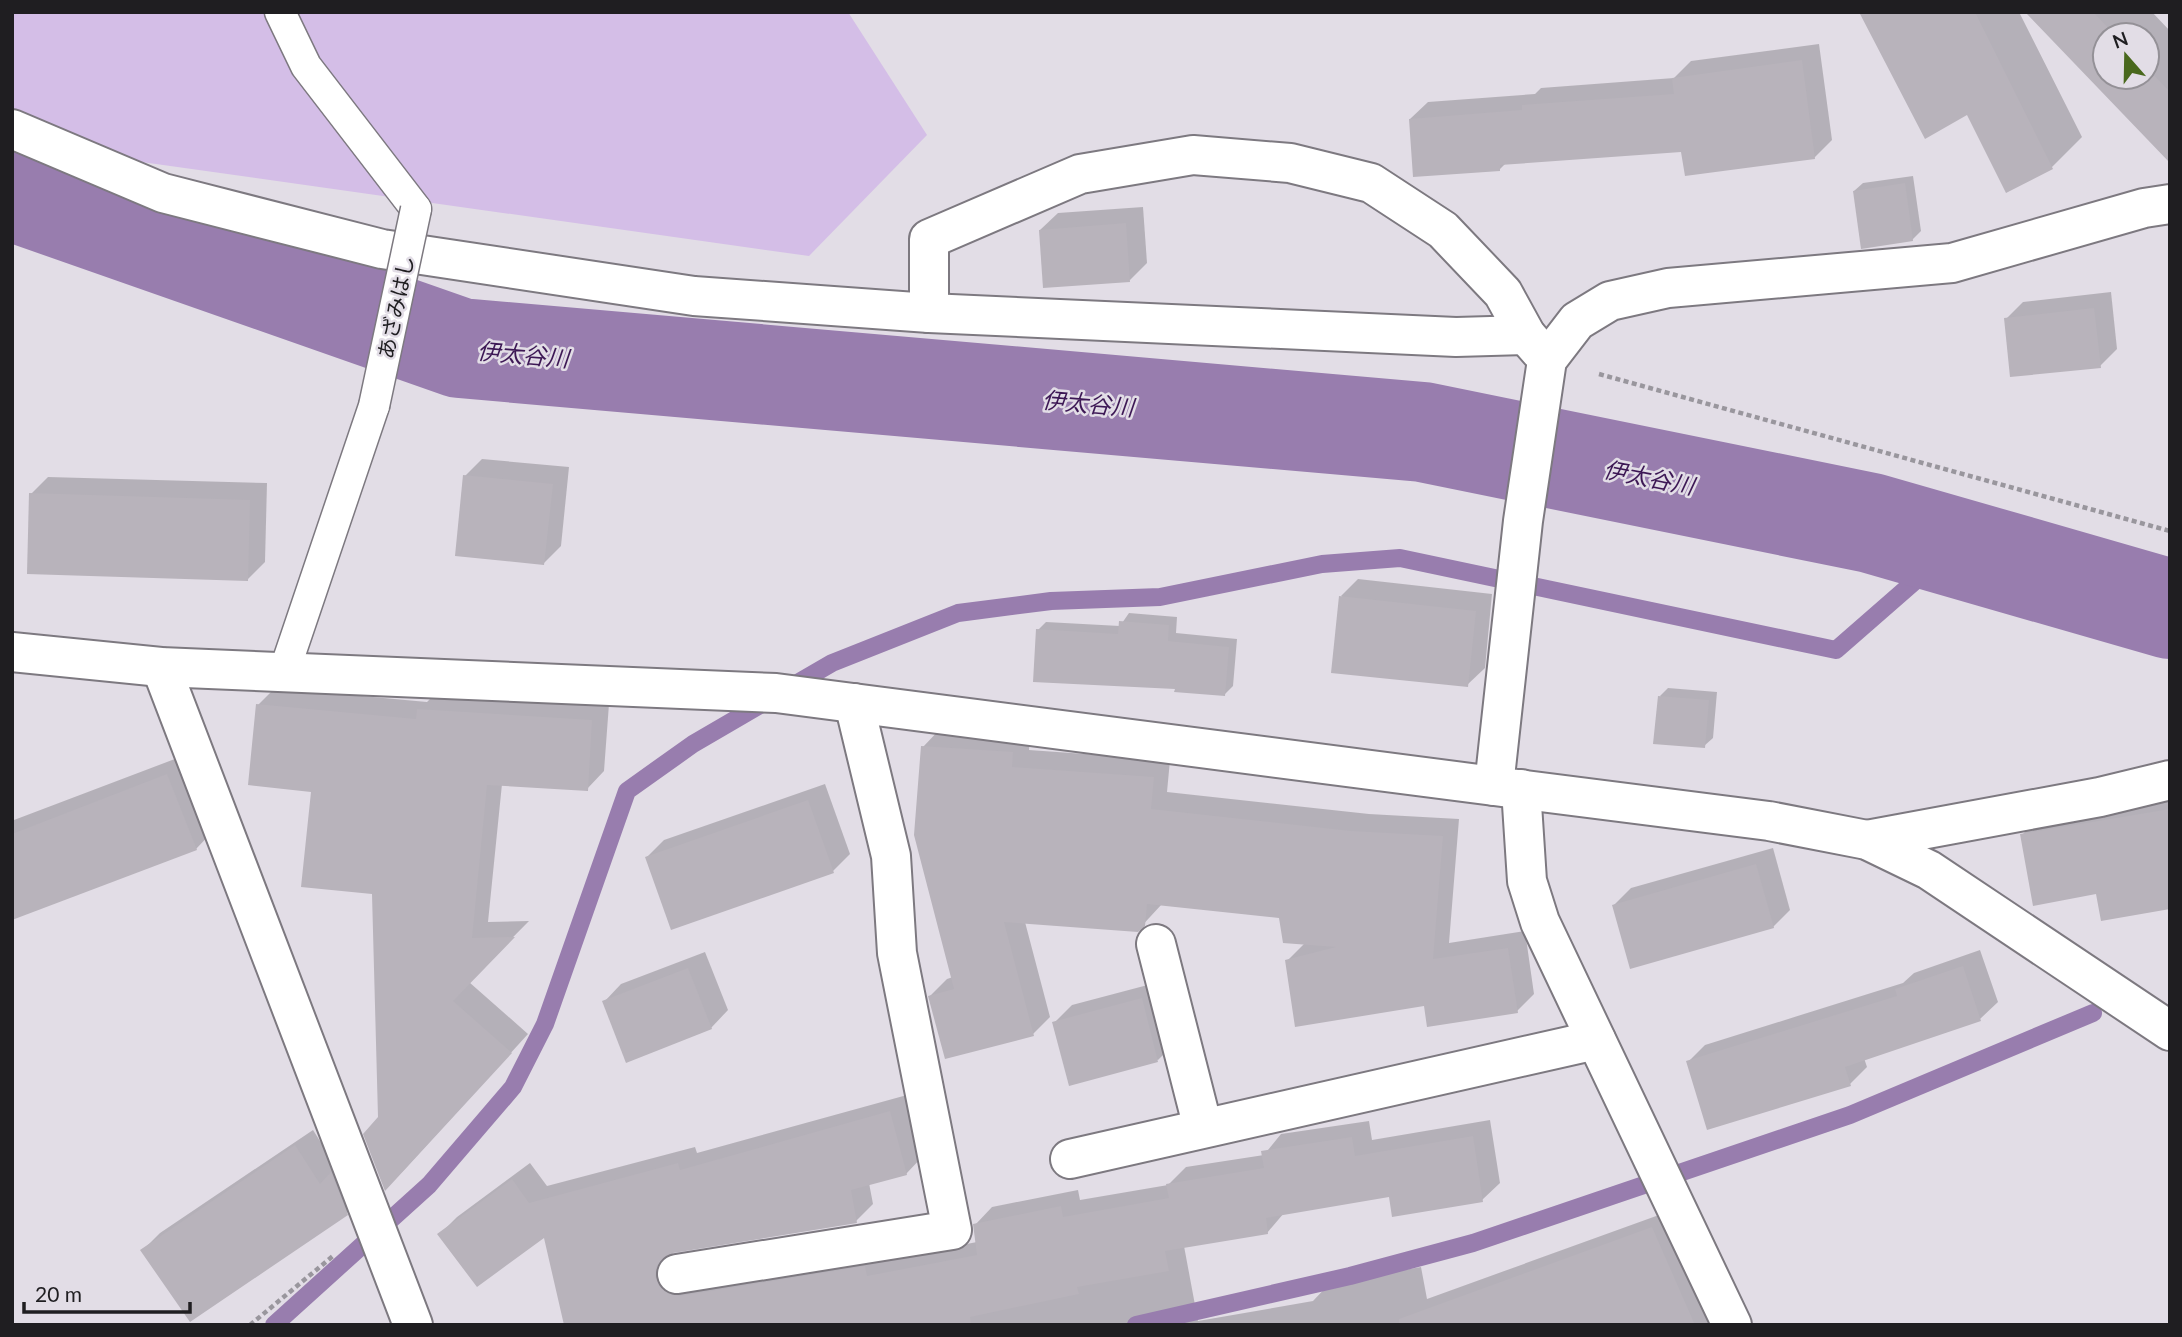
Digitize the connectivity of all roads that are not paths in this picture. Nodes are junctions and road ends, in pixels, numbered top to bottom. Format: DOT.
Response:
graph roads {
  1 [pos="280,12"];
  2 [pos="12,129"];
  3 [pos="2170,204"];
  4 [pos="929,313"];
  5 [pos="1539,357"];
  6 [pos="12,652"];
  7 [pos="161,667"];
  8 [pos="284,672"];
  9 [pos="854,704"];
  10 [pos="2170,780"];
  11 [pos="1507,787"];
  12 [pos="1867,839"];
  13 [pos="1156,944"];
  14 [pos="2170,1031"];
  15 [pos="1596,1040"];
  16 [pos="1203,1128"];
  17 [pos="1070,1159"];
  18 [pos="677,1275"];
  19 [pos="413,1325"];
  20 [pos="1732,1325"];
  1 -- 8 [label="lane, あざみはし, bridge"];
  2 -- 4 [label="street"];
  3 -- 5 [label="street"];
  4 -- 5 [label="street"];
  4 -- 5 [label="street"];
  5 -- 11 [label="street"];
  6 -- 7 [label="street"];
  7 -- 8 [label="street"];
  7 -- 19 [label="street"];
  8 -- 9 [label="street"];
  9 -- 11 [label="street"];
  9 -- 18 [label="street"];
  10 -- 12 [label="street"];
  11 -- 12 [label="street"];
  11 -- 15 [label="street"];
  12 -- 14 [label="street"];
  13 -- 16 [label="street"];
  15 -- 16 [label="street"];
  15 -- 20 [label="street"];
  16 -- 17 [label="street"];
}
